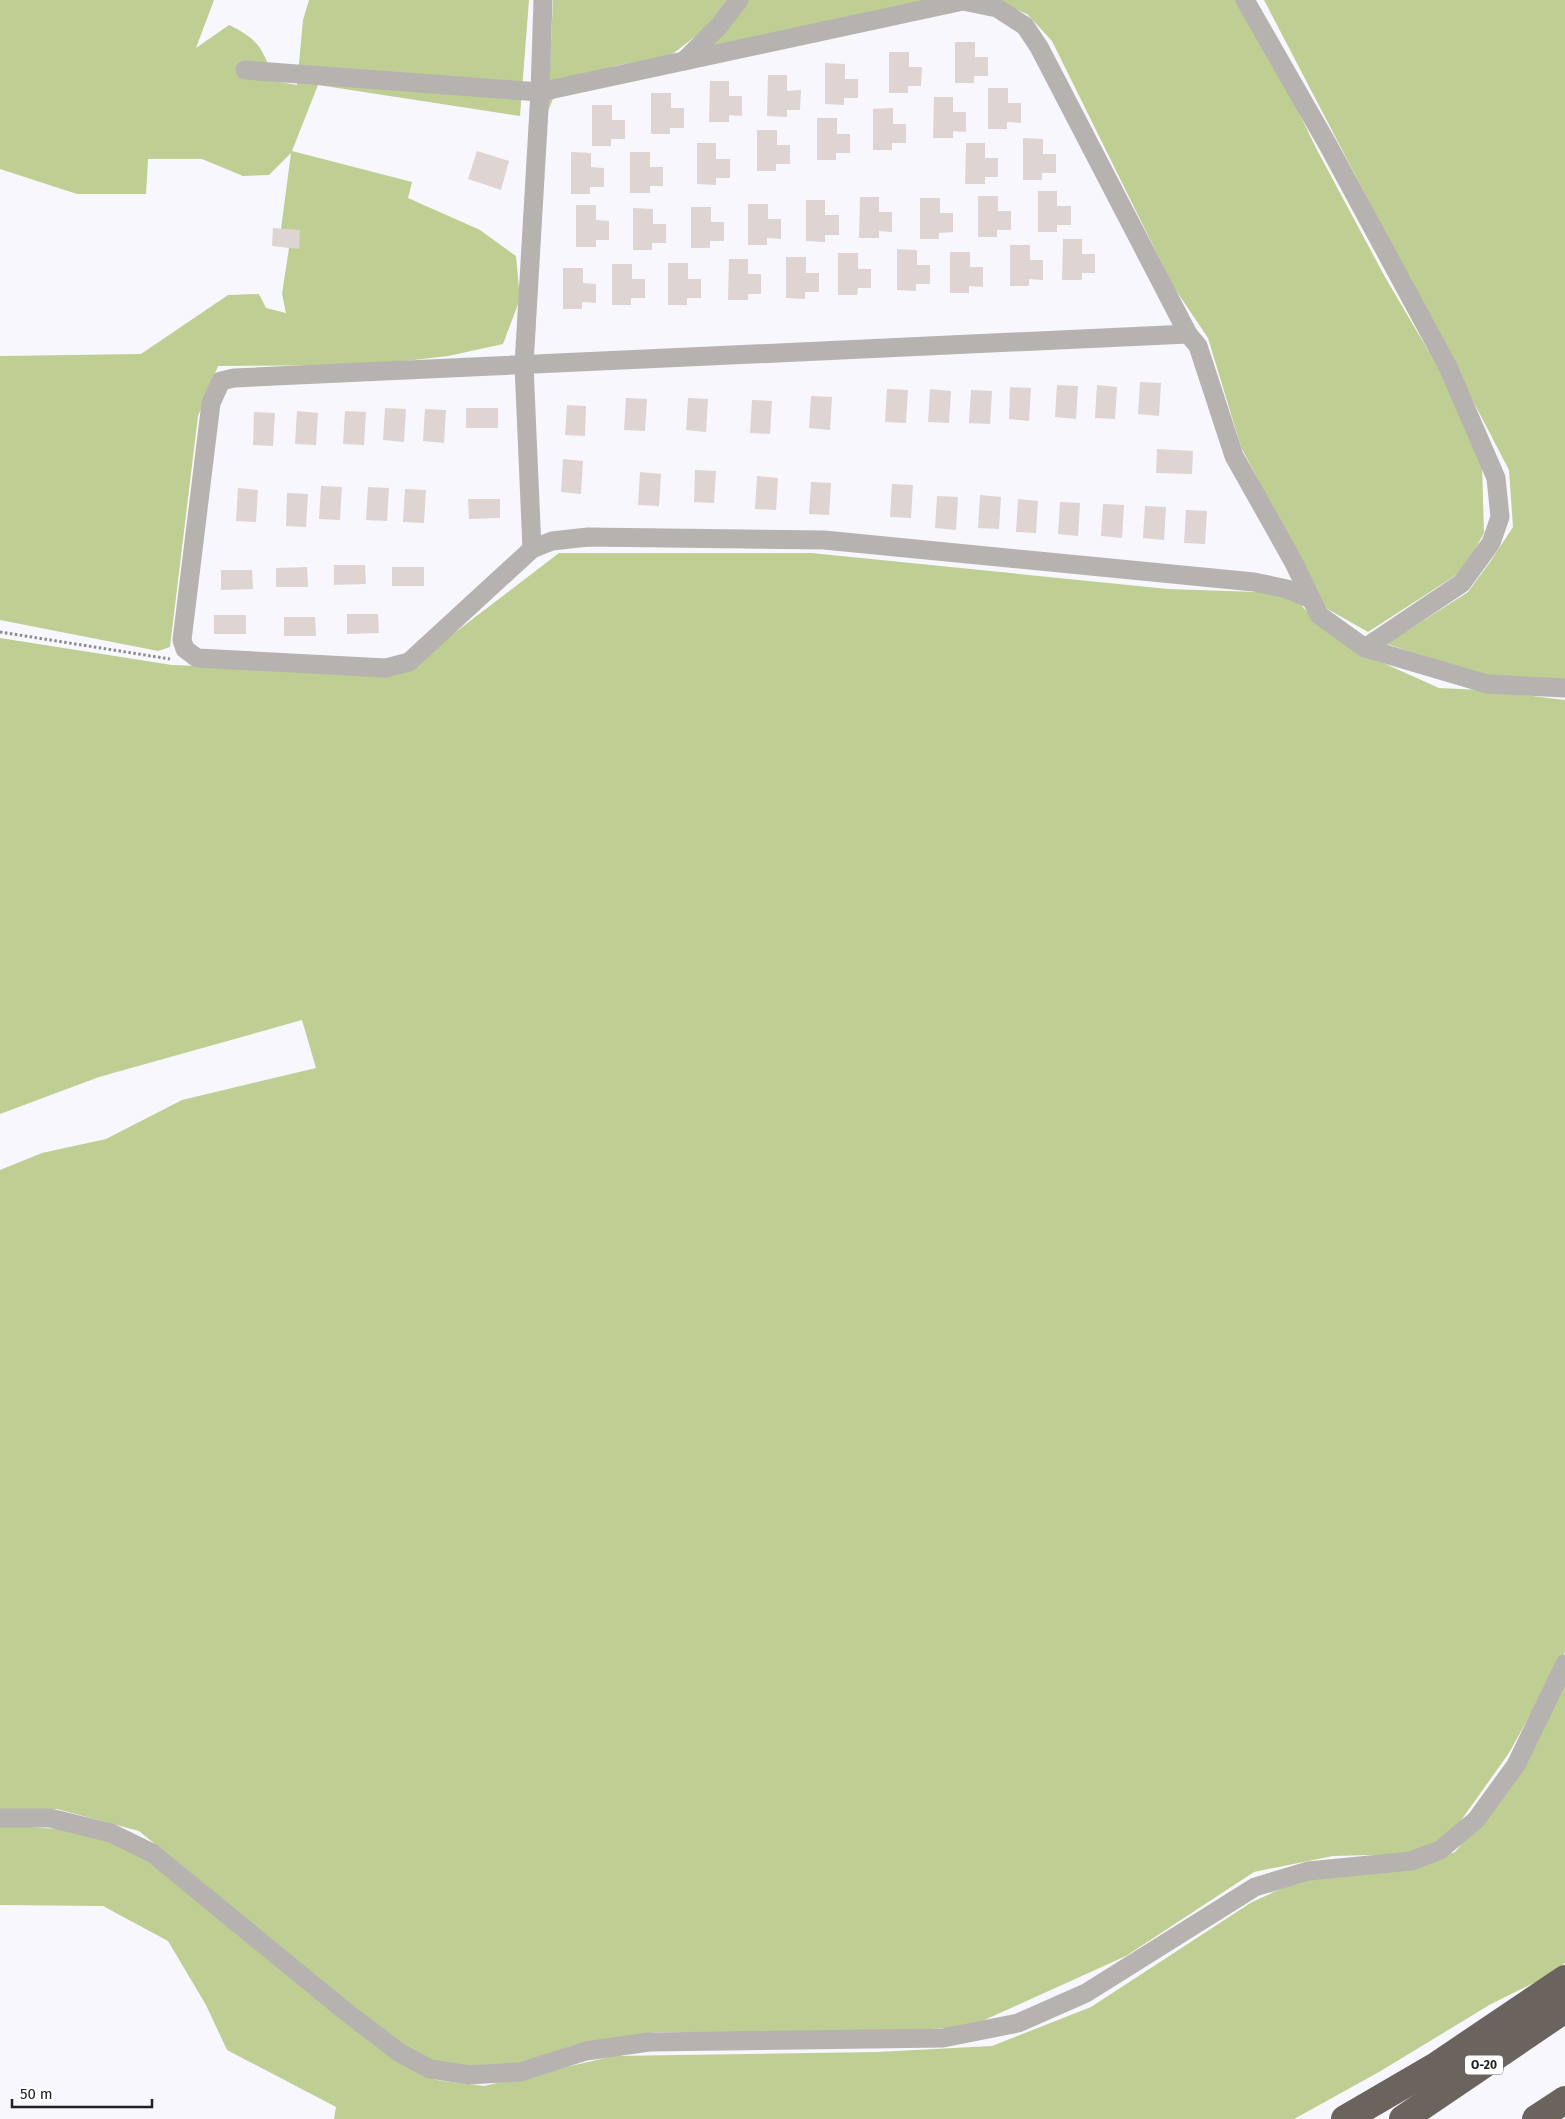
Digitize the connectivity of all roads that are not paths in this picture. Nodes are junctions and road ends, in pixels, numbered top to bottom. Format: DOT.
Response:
graph roads {
  1 [pos="543,0"];
  2 [pos="739,0"];
  3 [pos="1244,0"];
  4 [pos="684,61"];
  5 [pos="245,70"];
  6 [pos="540,92"];
  7 [pos="1188,334"];
  8 [pos="524,365"];
  9 [pos="532,549"];
  10 [pos="1311,599"];
  11 [pos="1365,648"];
  12 [pos="1565,688"];
  13 [pos="1565,1664"];
  14 [pos="0,1818"];
  15 [pos="1565,1979"];
  16 [pos="1565,2009"];
  17 [pos="1565,2100"];
  18 [pos="1345,2119"];
  19 [pos="1403,2119"];
  20 [pos="1536,2119"];
  1 -- 6 [label="street"];
  2 -- 4 [label="street"];
  3 -- 11 [label="street"];
  4 -- 6 [label="street"];
  4 -- 7 [label="street"];
  5 -- 6 [label="street"];
  6 -- 8 [label="street"];
  7 -- 8 [label="street"];
  7 -- 10 [label="street"];
  8 -- 9 [label="street"];
  8 -- 9 [label="street"];
  9 -- 10 [label="street"];
  10 -- 11 [label="street"];
  11 -- 12 [label="street"];
  13 -- 14 [label="street"];
  15 -- 18 [label="highway"];
  16 -- 19 [label="highway, O-20"];
  17 -- 20 [label="highway"];
}
